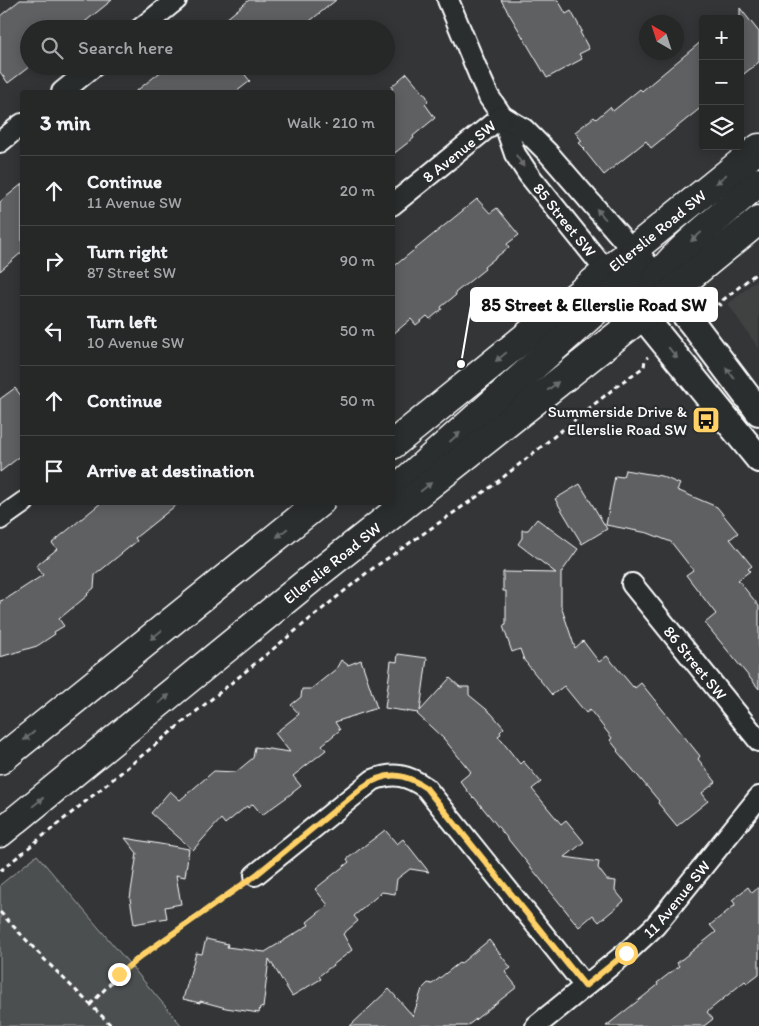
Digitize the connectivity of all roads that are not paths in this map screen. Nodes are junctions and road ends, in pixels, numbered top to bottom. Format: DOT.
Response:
graph roads {
  1 [pos="176,0"];
  2 [pos="448,0"];
  3 [pos="151,20"];
  4 [pos="83,75"];
  5 [pos="64,90"];
  6 [pos="502,116"];
  7 [pos="20,126"];
  8 [pos="0,142"];
  9 [pos="759,148"];
  10 [pos="759,182"];
  11 [pos="395,203"];
  12 [pos="759,220"];
  13 [pos="633,251"];
  14 [pos="613,280"];
  15 [pos="663,286"];
  16 [pos="642,316"];
  17 [pos="759,412"];
  18 [pos="395,443"];
  19 [pos="759,459"];
  20 [pos="395,489"];
  21 [pos="20,505"];
  22 [pos="316,505"];
  23 [pos="379,505"];
  24 [pos="0,519"];
  25 [pos="316,575"];
  26 [pos="632,584"];
  27 [pos="759,741"];
  28 [pos="0,760"];
  29 [pos="759,797"];
  30 [pos="0,833"];
  31 [pos="256,875"];
  32 [pos="585,986"];
  33 [pos="536,1026"];
  1 -- 3 [label="street"];
  2 -- 6 [label="street, 85 Street SW"];
  4 -- 5 [label="street"];
  6 -- 11 [label="street, 8 Avenue SW"];
  13 -- 6 [label="street, 85 Street SW, one-way"];
  6 -- 14 [label="street, 85 Street SW, one-way"];
  7 -- 8 [label="street"];
  9 -- 13 [label="main road, Ellerslie Road SW, one-way"];
  10 -- 15 [label="main road, one-way"];
  12 -- 15 [label="main road"];
  13 -- 14 [label="main road"];
  13 -- 15 [label="street, 85 Street SW"];
  14 -- 16 [label="street, 85 Street SW"];
  14 -- 18 [label="main road, Ellerslie Road SW, one-way"];
  20 -- 14 [label="main road, one-way"];
  15 -- 16 [label="main road"];
  17 -- 15 [label="street, 85 Street SW, one-way"];
  16 -- 19 [label="street, 85 Street SW, one-way"];
  25 -- 16 [label="main road, Ellerslie Road SW, one-way"];
  21 -- 24 [label="street"];
  22 -- 28 [label="main road, one-way"];
  23 -- 25 [label="main road"];
  30 -- 25 [label="main road, Ellerslie Road SW, one-way"];
  26 -- 27 [label="street, 86 Street SW"];
  29 -- 32 [label="street, 11 Avenue SW"];
  31 -- 32 [label="street"];
  32 -- 33 [label="street, 11 Avenue SW"];
}
